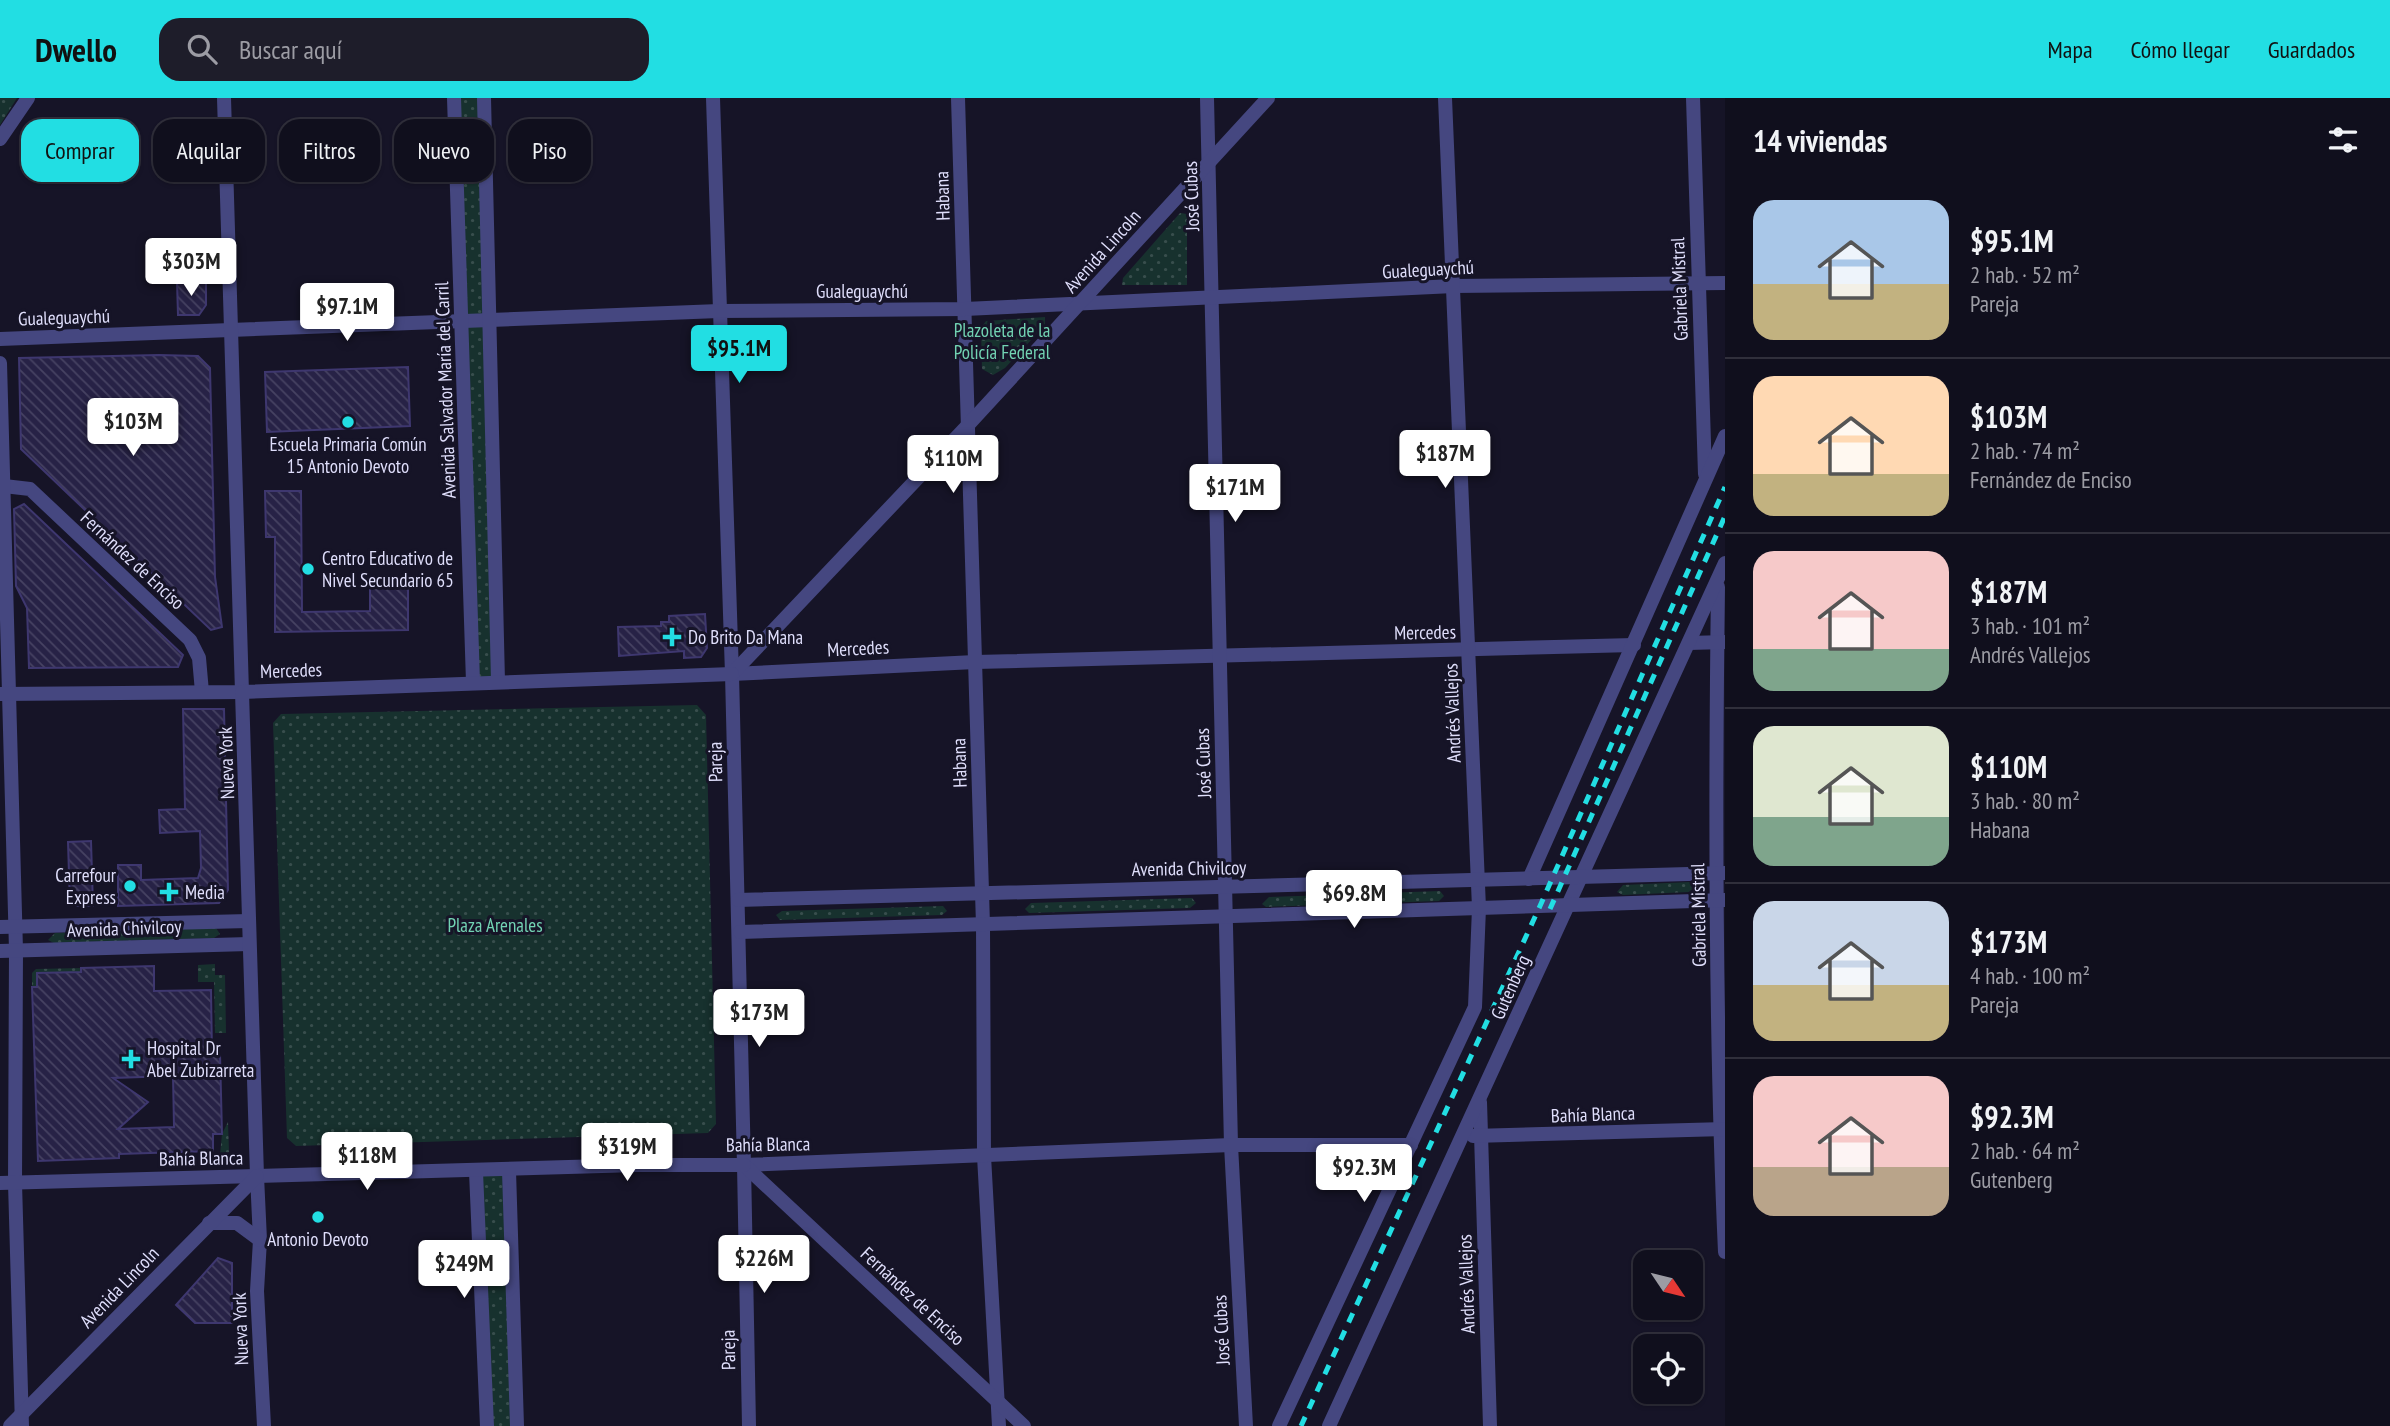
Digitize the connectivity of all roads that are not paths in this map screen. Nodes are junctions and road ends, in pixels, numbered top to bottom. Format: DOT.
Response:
graph roads {
  1 [pos="28,98"];
  2 [pos="224,98"];
  3 [pos="454,98"];
  4 [pos="484,98"];
  5 [pos="713,98"];
  6 [pos="958,98"];
  7 [pos="1207,98"];
  8 [pos="1268,98"];
  9 [pos="1445,98"];
  10 [pos="1693,98"];
  11 [pos="0,139"];
  12 [pos="1209,162"];
  13 [pos="1697,282"];
  14 [pos="1725,283"];
  15 [pos="1454,286"];
  16 [pos="1213,300"];
  17 [pos="1080,303"];
  18 [pos="965,309"];
  19 [pos="719,312"];
  20 [pos="489,321"];
  21 [pos="462,323"];
  22 [pos="230,330"];
  23 [pos="0,339"];
  24 [pos="0,363"];
  25 [pos="1,420"];
  26 [pos="969,424"];
  27 [pos="1725,436"];
  28 [pos="1,455"];
  29 [pos="1706,479"];
  30 [pos="4,486"];
  31 [pos="1725,563"];
  32 [pos="1718,578"];
  33 [pos="1721,642"];
  34 [pos="1689,643"];
  35 [pos="1634,645"];
  36 [pos="1469,651"];
  37 [pos="1220,654"];
  38 [pos="975,662"];
  39 [pos="732,674"];
  40 [pos="498,681"];
  41 [pos="473,682"];
  42 [pos="202,692"];
  43 [pos="242,692"];
  44 [pos="4,694"];
  45 [pos="1721,873"];
  46 [pos="1580,878"];
  47 [pos="1529,879"];
  48 [pos="1477,880"];
  49 [pos="1226,887"];
  50 [pos="982,891"];
  51 [pos="738,900"];
  52 [pos="1721,900"];
  53 [pos="1568,905"];
  54 [pos="1479,908"];
  55 [pos="1227,916"];
  56 [pos="249,921"];
  57 [pos="984,925"];
  58 [pos="7,927"];
  59 [pos="740,932"];
  60 [pos="249,944"];
  61 [pos="16,950"];
  62 [pos="0,951"];
  63 [pos="1478,992"];
  64 [pos="1480,1098"];
  65 [pos="1722,1129"];
  66 [pos="1480,1136"];
  67 [pos="1461,1137"];
  68 [pos="1231,1145"];
  69 [pos="1411,1145"];
  70 [pos="984,1156"];
  71 [pos="744,1166"];
  72 [pos="509,1171"];
  73 [pos="476,1172"];
  74 [pos="257,1176"];
  75 [pos="8,1183"];
  76 [pos="209,1223"];
  77 [pos="260,1240"];
  78 [pos="1725,1252"];
  79 [pos="998,1402"];
  80 [pos="22,1420"];
  81 [pos="10,1426"];
  82 [pos="264,1426"];
  83 [pos="487,1426"];
  84 [pos="517,1426"];
  85 [pos="749,1426"];
  86 [pos="999,1426"];
  87 [pos="1024,1426"];
  88 [pos="1246,1426"];
  89 [pos="1279,1426"];
  90 [pos="1329,1426"];
  91 [pos="1490,1426"];
  1 -- 11 [label="street"];
  2 -- 22 [label="street, Nueva York"];
  3 -- 21 [label="street, Avenida Salvador María del Carril"];
  4 -- 20 [label="street"];
  5 -- 19 [label="street, Pareja"];
  6 -- 18 [label="street, Habana"];
  7 -- 12 [label="street, José Cubas"];
  8 -- 12 [label="street, Avenida Lincoln"];
  9 -- 15 [label="street, Andrés Vallejos"];
  10 -- 13 [label="street, Gabriela Mistral"];
  12 -- 16 [label="street, José Cubas"];
  12 -- 17 [label="street, Avenida Lincoln"];
  13 -- 14 [label="street, Gualeguaychú"];
  13 -- 15 [label="street, Gualeguaychú"];
  13 -- 29 [label="street, Gabriela Mistral"];
  15 -- 16 [label="street, Gualeguaychú"];
  15 -- 36 [label="street, Andrés Vallejos"];
  16 -- 17 [label="street, Gualeguaychú"];
  16 -- 37 [label="street, José Cubas"];
  17 -- 18 [label="street, Gualeguaychú"];
  17 -- 26 [label="street, Avenida Lincoln"];
  18 -- 19 [label="street, Gualeguaychú"];
  18 -- 26 [label="street, Habana"];
  19 -- 20 [label="street, Gualeguaychú"];
  19 -- 39 [label="street, Pareja"];
  20 -- 21 [label="street, Gualeguaychú"];
  20 -- 40 [label="street"];
  21 -- 22 [label="street, Gualeguaychú"];
  21 -- 41 [label="street, Avenida Salvador María del Carril"];
  22 -- 23 [label="street, Gualeguaychú"];
  22 -- 43 [label="street, Nueva York"];
  24 -- 25 [label="street"];
  25 -- 28 [label="street"];
  26 -- 38 [label="street, Habana"];
  26 -- 39 [label="street, Avenida Lincoln"];
  27 -- 29 [label="street"];
  28 -- 30 [label="street"];
  29 -- 35 [label="street"];
  30 -- 42 [label="street, Fernández de Enciso"];
  30 -- 44 [label="street"];
  31 -- 32 [label="street, Gutenberg"];
  32 -- 33 [label="street, Gabriela Mistral"];
  32 -- 34 [label="street, Gutenberg"];
  33 -- 34 [label="street"];
  33 -- 45 [label="street, Gabriela Mistral"];
  34 -- 46 [label="street, Gutenberg"];
  35 -- 36 [label="street, Mercedes"];
  35 -- 47 [label="street"];
  36 -- 37 [label="street, Mercedes"];
  36 -- 48 [label="street, Andrés Vallejos"];
  37 -- 38 [label="street, Mercedes"];
  37 -- 49 [label="street, José Cubas"];
  38 -- 39 [label="street, Mercedes"];
  38 -- 50 [label="street, Habana"];
  39 -- 40 [label="street, Mercedes"];
  39 -- 51 [label="street, Pareja"];
  40 -- 41 [label="street, Mercedes"];
  41 -- 43 [label="street, Mercedes"];
  42 -- 43 [label="street, Mercedes"];
  42 -- 44 [label="street, Mercedes"];
  43 -- 56 [label="street, Nueva York"];
  44 -- 58 [label="street"];
  45 -- 46 [label="street, Avenida Chivilcoy"];
  45 -- 52 [label="street, Gabriela Mistral"];
  46 -- 47 [label="street, Avenida Chivilcoy"];
  46 -- 53 [label="street, Gutenberg"];
  47 -- 48 [label="street, Avenida Chivilcoy"];
  48 -- 49 [label="street, Avenida Chivilcoy"];
  48 -- 54 [label="street, Andrés Vallejos"];
  49 -- 50 [label="street, Avenida Chivilcoy"];
  49 -- 55 [label="street, José Cubas"];
  50 -- 51 [label="street, Avenida Chivilcoy"];
  50 -- 57 [label="street, Habana"];
  51 -- 59 [label="street, Pareja"];
  52 -- 53 [label="street"];
  52 -- 65 [label="street, Gabriela Mistral"];
  53 -- 54 [label="street"];
  53 -- 64 [label="street, Gutenberg"];
  54 -- 55 [label="street"];
  54 -- 63 [label="street, Andrés Vallejos"];
  55 -- 57 [label="street"];
  55 -- 68 [label="street, José Cubas"];
  56 -- 58 [label="street, Avenida Chivilcoy"];
  56 -- 60 [label="street, Nueva York"];
  57 -- 59 [label="street"];
  57 -- 70 [label="street, Habana"];
  58 -- 61 [label="street"];
  59 -- 71 [label="street, Pareja"];
  60 -- 61 [label="street, Avenida Chivilcoy"];
  60 -- 74 [label="street, Nueva York"];
  61 -- 62 [label="street, Avenida Chivilcoy"];
  61 -- 75 [label="street"];
  63 -- 69 [label="street, Gutenberg"];
  64 -- 66 [label="street, Andrés Vallejos"];
  64 -- 67 [label="street, Gutenberg"];
  65 -- 66 [label="street, Bahía Blanca"];
  65 -- 78 [label="street, Gabriela Mistral"];
  66 -- 67 [label="street, Bahía Blanca"];
  66 -- 91 [label="street, Andrés Vallejos"];
  67 -- 90 [label="street, Gutenberg"];
  68 -- 69 [label="street, Bahía Blanca"];
  68 -- 70 [label="street, Bahía Blanca"];
  68 -- 88 [label="street, José Cubas"];
  69 -- 89 [label="street, Gutenberg"];
  70 -- 71 [label="street, Bahía Blanca"];
  70 -- 79 [label="street, Habana"];
  71 -- 72 [label="street, Bahía Blanca"];
  71 -- 79 [label="street, Fernández de Enciso"];
  71 -- 85 [label="street, Pareja"];
  72 -- 73 [label="street, Bahía Blanca"];
  72 -- 84 [label="street"];
  73 -- 74 [label="street, Bahía Blanca"];
  73 -- 83 [label="street"];
  74 -- 75 [label="street, Bahía Blanca"];
  74 -- 76 [label="street, Avenida Lincoln"];
  74 -- 77 [label="street, Nueva York"];
  75 -- 80 [label="street"];
  76 -- 77 [label="street"];
  76 -- 80 [label="street, Avenida Lincoln"];
  77 -- 82 [label="street, Nueva York"];
  79 -- 86 [label="street, Habana"];
  79 -- 87 [label="street, Fernández de Enciso"];
  80 -- 81 [label="street, Avenida Lincoln"];
}
